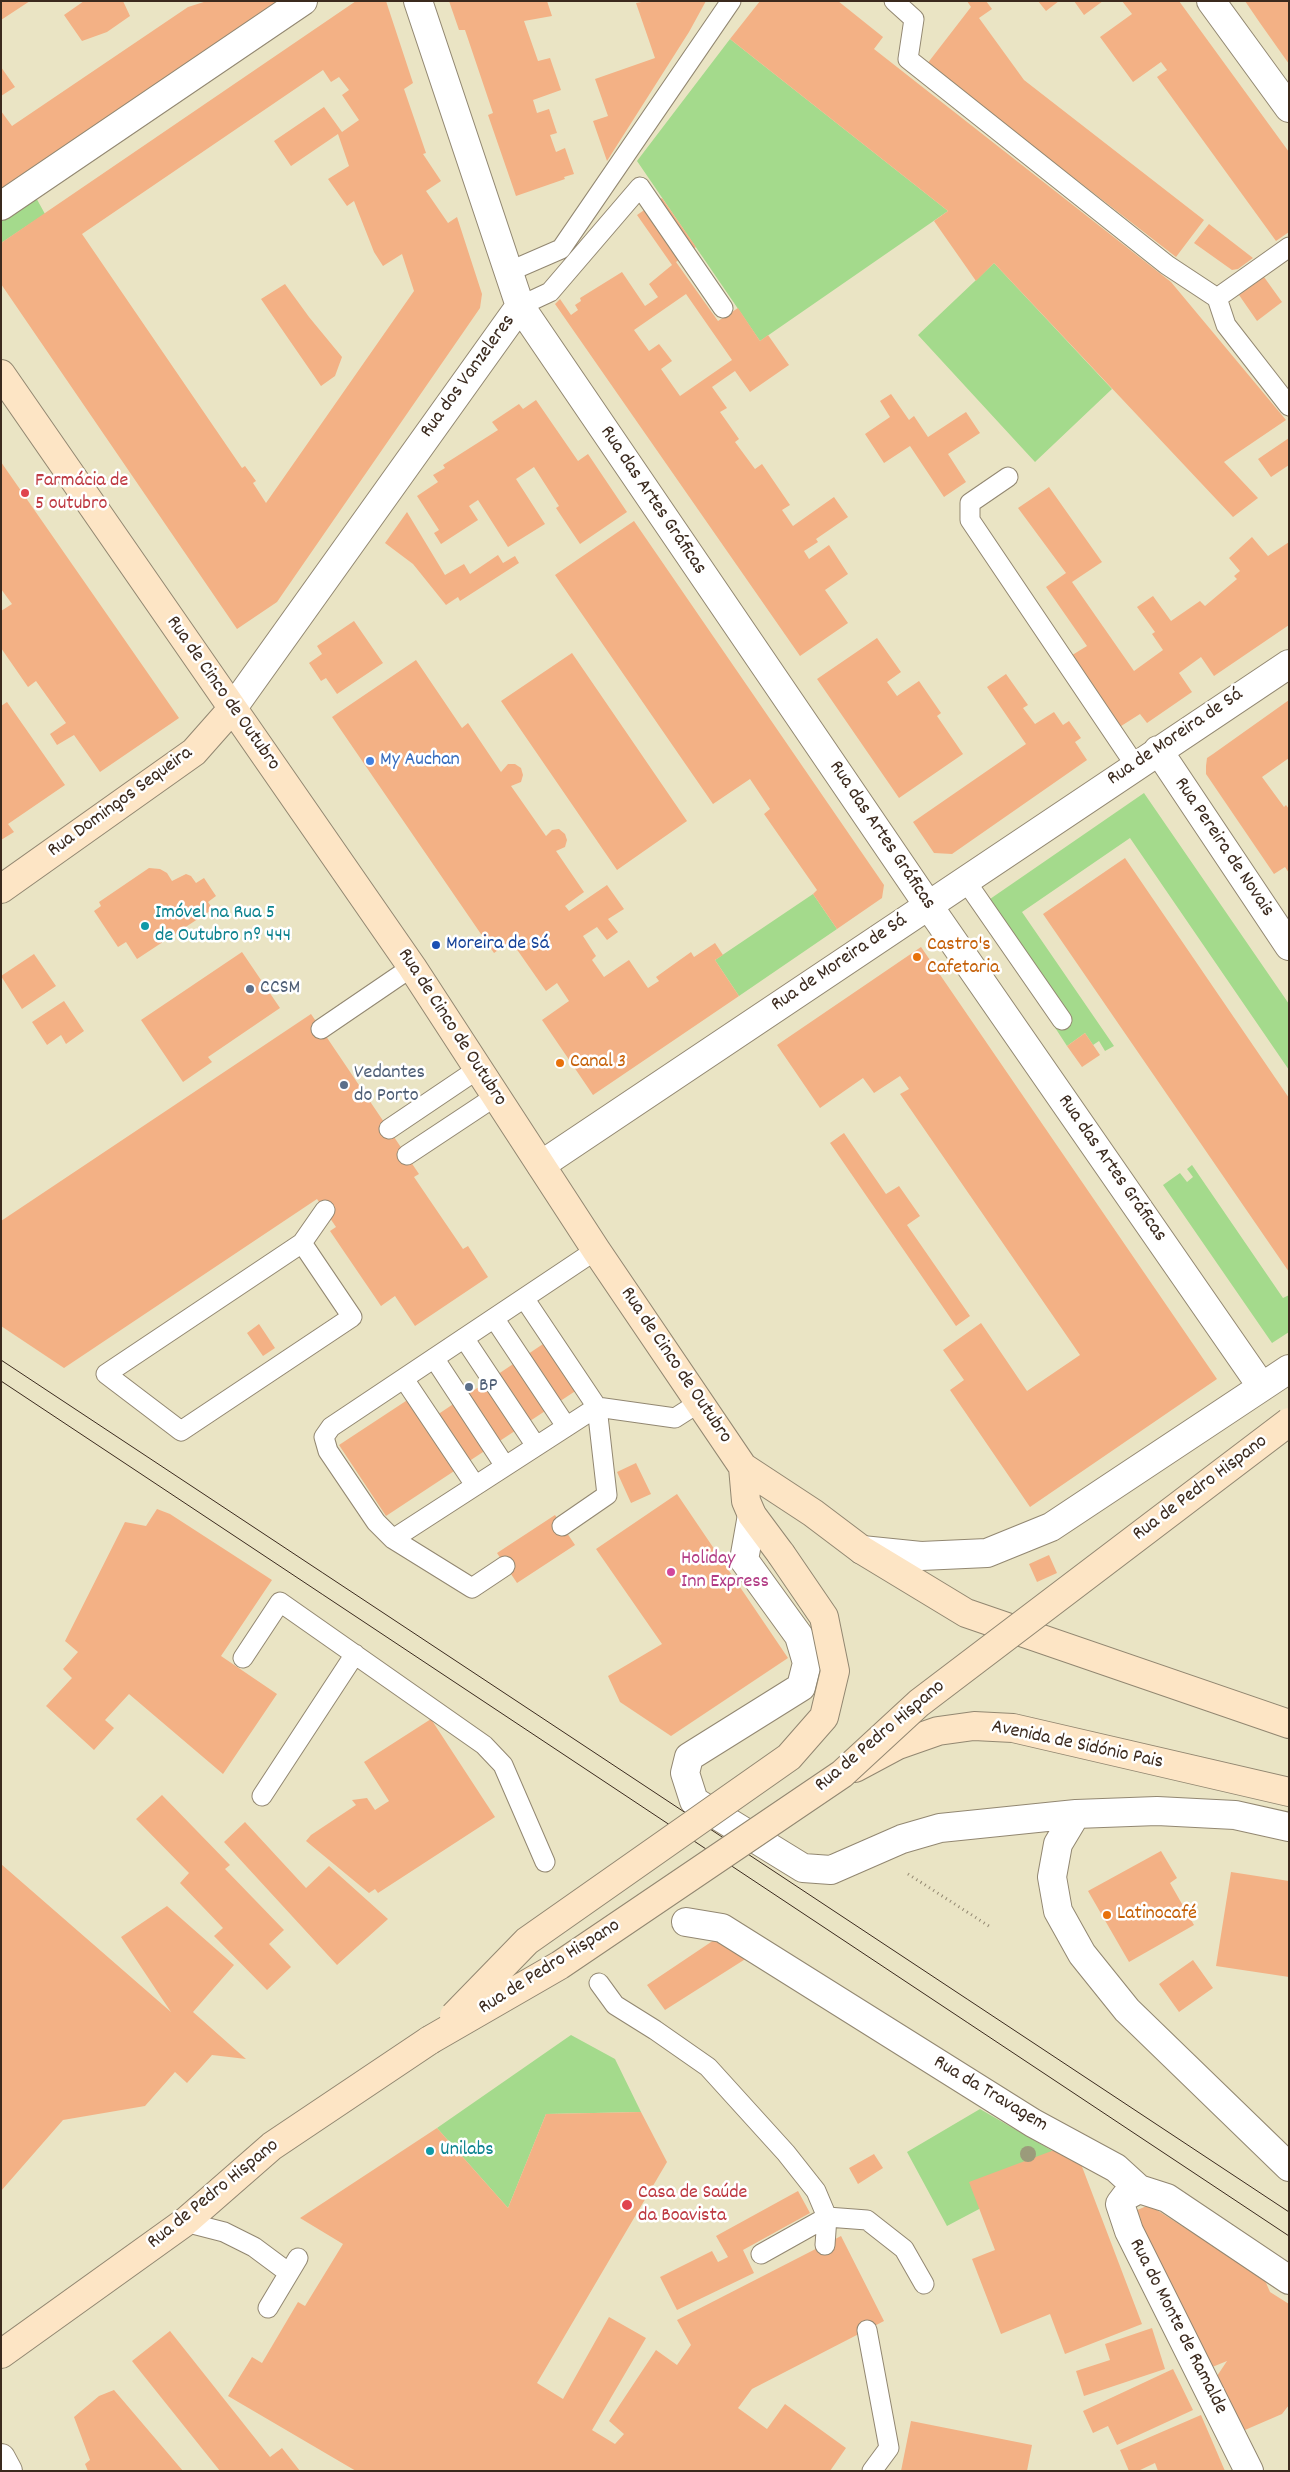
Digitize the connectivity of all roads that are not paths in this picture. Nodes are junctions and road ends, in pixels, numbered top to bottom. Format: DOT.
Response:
graph roads {
  1 [pos="303,1"];
  2 [pos="418,1"];
  3 [pos="731,1"];
  4 [pos="894,1"];
  5 [pos="1211,1"];
  6 [pos="1289,108"];
  7 [pos="1,206"];
  8 [pos="1289,247"];
  9 [pos="508,272"];
  10 [pos="1217,298"];
  11 [pos="520,306"];
  12 [pos="723,308"];
  13 [pos="1,374"];
  14 [pos="1289,406"];
  15 [pos="1008,477"];
  16 [pos="1289,664"];
  17 [pos="232,710"];
  18 [pos="1158,750"];
  19 [pos="1135,765"];
  20 [pos="965,880"];
  21 [pos="1,888"];
  22 [pos="928,905"];
  23 [pos="1289,946"];
  24 [pos="412,967"];
  25 [pos="1062,1020"];
  26 [pos="321,1028"];
  27 [pos="478,1069"];
  28 [pos="496,1096"];
  29 [pos="389,1130"];
  30 [pos="407,1155"];
  31 [pos="541,1166"];
  32 [pos="324,1210"];
  33 [pos="302,1243"];
  34 [pos="596,1250"];
  35 [pos="524,1298"];
  36 [pos="494,1318"];
  37 [pos="464,1338"];
  38 [pos="434,1358"];
  39 [pos="1289,1369"];
  40 [pos="404,1378"];
  41 [pos="1262,1387"];
  42 [pos="700,1402"];
  43 [pos="597,1407"];
  44 [pos="1289,1422"];
  45 [pos="566,1426"];
  46 [pos="536,1446"];
  47 [pos="505,1466"];
  48 [pos="742,1467"];
  49 [pos="475,1485"];
  50 [pos="752,1515"];
  51 [pos="562,1526"];
  52 [pos="393,1539"];
  53 [pos="862,1550"];
  54 [pos="506,1566"];
  55 [pos="354,1654"];
  56 [pos="242,1658"];
  57 [pos="1289,1724"];
  58 [pos="842,1774"];
  59 [pos="1289,1792"];
  60 [pos="262,1796"];
  61 [pos="1076,1814"];
  62 [pos="1289,1827"];
  63 [pos="545,1862"];
  64 [pos="686,1922"];
  65 [pos="599,1983"];
  66 [pos="430,2040"];
  67 [pos="1289,2168"];
  68 [pos="1139,2189"];
  69 [pos="827,2217"];
  70 [pos="185,2222"];
  71 [pos="825,2245"];
  72 [pos="761,2254"];
  73 [pos="1289,2280"];
  74 [pos="924,2284"];
  75 [pos="268,2308"];
  76 [pos="867,2330"];
  77 [pos="1,2354"];
  78 [pos="1,2458"];
  79 [pos="8,2471"];
  80 [pos="872,2471"];
  81 [pos="1250,2471"];
  1 -- 7 [label="street"];
  2 -- 9 [label="street, Rua dos Vanzeleres"];
  3 -- 9 [label="lane"];
  4 -- 10 [label="lane"];
  5 -- 6 [label="street"];
  8 -- 10 [label="lane"];
  9 -- 11 [label="street, Rua dos Vanzeleres"];
  10 -- 14 [label="lane"];
  11 -- 12 [label="lane"];
  11 -- 17 [label="street, Rua dos Vanzeleres"];
  11 -- 22 [label="street, Rua das Artes Gráficas"];
  13 -- 17 [label="main road, Rua de Cinco de Outubro"];
  15 -- 19 [label="lane"];
  16 -- 18 [label="street, Rua de Moreira de Sá"];
  17 -- 21 [label="main road, Rua Domingos Sequeira"];
  17 -- 24 [label="main road, Rua de Cinco de Outubro"];
  18 -- 19 [label="street, Rua de Moreira de Sá"];
  18 -- 23 [label="street, Rua Pereira de Novais"];
  19 -- 20 [label="street, Rua de Moreira de Sá"];
  20 -- 22 [label="street, Rua de Moreira de Sá"];
  20 -- 25 [label="lane"];
  22 -- 31 [label="street, Rua de Moreira de Sá"];
  22 -- 41 [label="street, Rua das Artes Gráficas"];
  24 -- 26 [label="lane"];
  24 -- 27 [label="main road, Rua de Cinco de Outubro"];
  27 -- 28 [label="main road, Rua de Cinco de Outubro"];
  27 -- 29 [label="lane"];
  28 -- 30 [label="lane"];
  28 -- 31 [label="main road, Rua de Cinco de Outubro"];
  31 -- 34 [label="main road, Rua de Cinco de Outubro"];
  32 -- 33 [label="lane"];
  33 -- 33 [label="lane"];
  34 -- 35 [label="lane"];
  34 -- 42 [label="main road, Rua de Cinco de Outubro"];
  35 -- 36 [label="lane"];
  35 -- 43 [label="lane"];
  36 -- 37 [label="lane"];
  36 -- 45 [label="lane"];
  37 -- 38 [label="lane"];
  37 -- 46 [label="lane"];
  38 -- 40 [label="lane"];
  38 -- 47 [label="lane"];
  39 -- 41 [label="street"];
  40 -- 49 [label="lane"];
  40 -- 52 [label="lane"];
  41 -- 53 [label="street"];
  42 -- 43 [label="lane"];
  42 -- 48 [label="main road, Rua de Cinco de Outubro"];
  43 -- 45 [label="lane"];
  43 -- 51 [label="lane"];
  44 -- 58 [label="main road, Rua de Pedro Hispano, bridge"];
  45 -- 46 [label="lane"];
  46 -- 47 [label="lane"];
  47 -- 49 [label="lane"];
  48 -- 50 [label="main road, Rua de Pedro Hispano"];
  48 -- 53 [label="main road, Rua de Cinco de Outubro"];
  49 -- 52 [label="lane"];
  50 -- 61 [label="street"];
  50 -- 66 [label="main road, Rua de Pedro Hispano, bridge"];
  52 -- 54 [label="lane"];
  53 -- 57 [label="main road, Rua de Cinco de Outubro"];
  55 -- 56 [label="lane"];
  55 -- 60 [label="lane"];
  55 -- 63 [label="lane"];
  58 -- 59 [label="main road, Avenida de Sidónio Pais, bridge"];
  58 -- 66 [label="main road, Rua de Pedro Hispano, bridge"];
  61 -- 62 [label="street"];
  61 -- 67 [label="street"];
  64 -- 68 [label="street, Rua da Travagem"];
  65 -- 69 [label="lane"];
  66 -- 70 [label="main road, Rua de Pedro Hispano"];
  68 -- 73 [label="street, Rua da Travagem"];
  68 -- 81 [label="street, Rua do Monte de Ramalde"];
  69 -- 71 [label="lane"];
  69 -- 72 [label="lane"];
  69 -- 74 [label="lane"];
  70 -- 75 [label="lane"];
  70 -- 77 [label="main road, Rua de Pedro Hispano"];
  76 -- 80 [label="lane"];
  78 -- 79 [label="street"];
}
